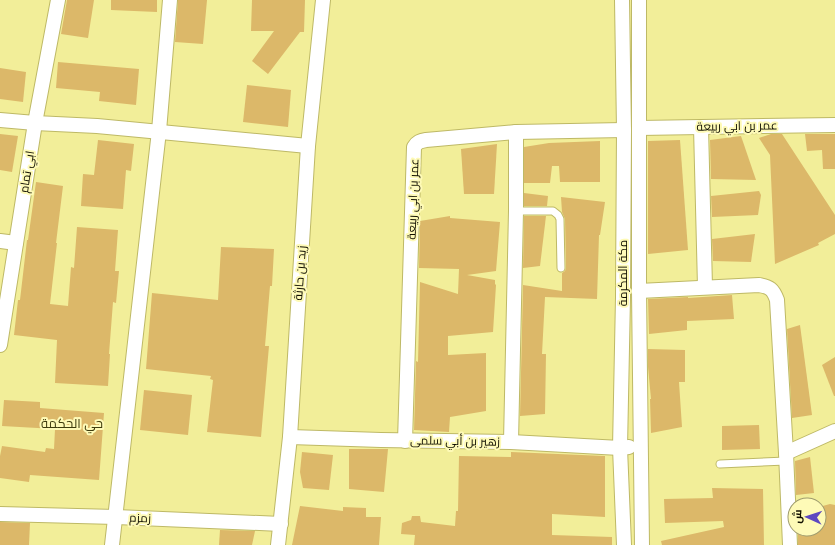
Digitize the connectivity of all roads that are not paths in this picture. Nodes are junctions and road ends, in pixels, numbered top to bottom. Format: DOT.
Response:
graph roads {
  1 [pos="58,0"];
  2 [pos="170,0"];
  3 [pos="323,0"];
  4 [pos="622,0"];
  5 [pos="639,0"];
  6 [pos="0,120"];
  7 [pos="35,123"];
  8 [pos="835,125"];
  9 [pos="701,127"];
  10 [pos="639,128"];
  11 [pos="624,130"];
  12 [pos="159,131"];
  13 [pos="516,132"];
  14 [pos="308,146"];
  15 [pos="516,211"];
  16 [pos="0,241"];
  17 [pos="16,242"];
  18 [pos="561,268"];
  19 [pos="704,287"];
  20 [pos="639,291"];
  21 [pos="0,345"];
  22 [pos="835,431"];
  23 [pos="290,437"];
  24 [pos="405,441"];
  25 [pos="511,442"];
  26 [pos="641,447"];
  27 [pos="620,448"];
  28 [pos="786,457"];
  29 [pos="720,464"];
  30 [pos="0,514"];
  31 [pos="116,517"];
  32 [pos="281,524"];
  33 [pos="112,545"];
  34 [pos="278,545"];
  35 [pos="624,545"];
  36 [pos="642,545"];
  37 [pos="790,545"];
  1 -- 7 [label="street, ابي تمام"];
  2 -- 12 [label="street"];
  3 -- 14 [label="street, زيد بن حارثة"];
  4 -- 11 [label="street, مكة المكرمة"];
  5 -- 10 [label="street, مكة المكرمة"];
  6 -- 7 [label="street"];
  7 -- 12 [label="street"];
  7 -- 17 [label="street, ابي تمام"];
  8 -- 9 [label="street, عمر بن ابي ربيعة"];
  9 -- 10 [label="street, عمر بن ابي ربيعة"];
  9 -- 19 [label="street"];
  10 -- 20 [label="street, مكة المكرمة"];
  11 -- 13 [label="street, عمر بن ابي ربيعة"];
  11 -- 27 [label="street, مكة المكرمة"];
  12 -- 14 [label="street"];
  12 -- 31 [label="street"];
  13 -- 15 [label="street"];
  13 -- 24 [label="street, عمر بن ابي ربيعة"];
  14 -- 23 [label="street, زيد بن حارثة"];
  15 -- 18 [label="lane"];
  15 -- 25 [label="street"];
  16 -- 17 [label="street"];
  17 -- 21 [label="street, ابي تمام"];
  19 -- 20 [label="street"];
  19 -- 28 [label="street"];
  20 -- 26 [label="street, مكة المكرمة"];
  22 -- 28 [label="street"];
  23 -- 24 [label="street, زهير بن أبي سلمى"];
  23 -- 32 [label="street, زيد بن حارثة"];
  24 -- 25 [label="street, زهير بن أبي سلمى"];
  25 -- 27 [label="street, زهير بن أبي سلمى"];
  26 -- 27 [label="street, زهير بن أبي سلمى"];
  26 -- 36 [label="street, مكة المكرمة"];
  27 -- 35 [label="street, مكة المكرمة"];
  28 -- 29 [label="lane"];
  28 -- 37 [label="street"];
  30 -- 31 [label="street, زمزم"];
  31 -- 32 [label="street, زمزم"];
  31 -- 33 [label="street"];
  32 -- 34 [label="street, زيد بن حارثة"];
}
